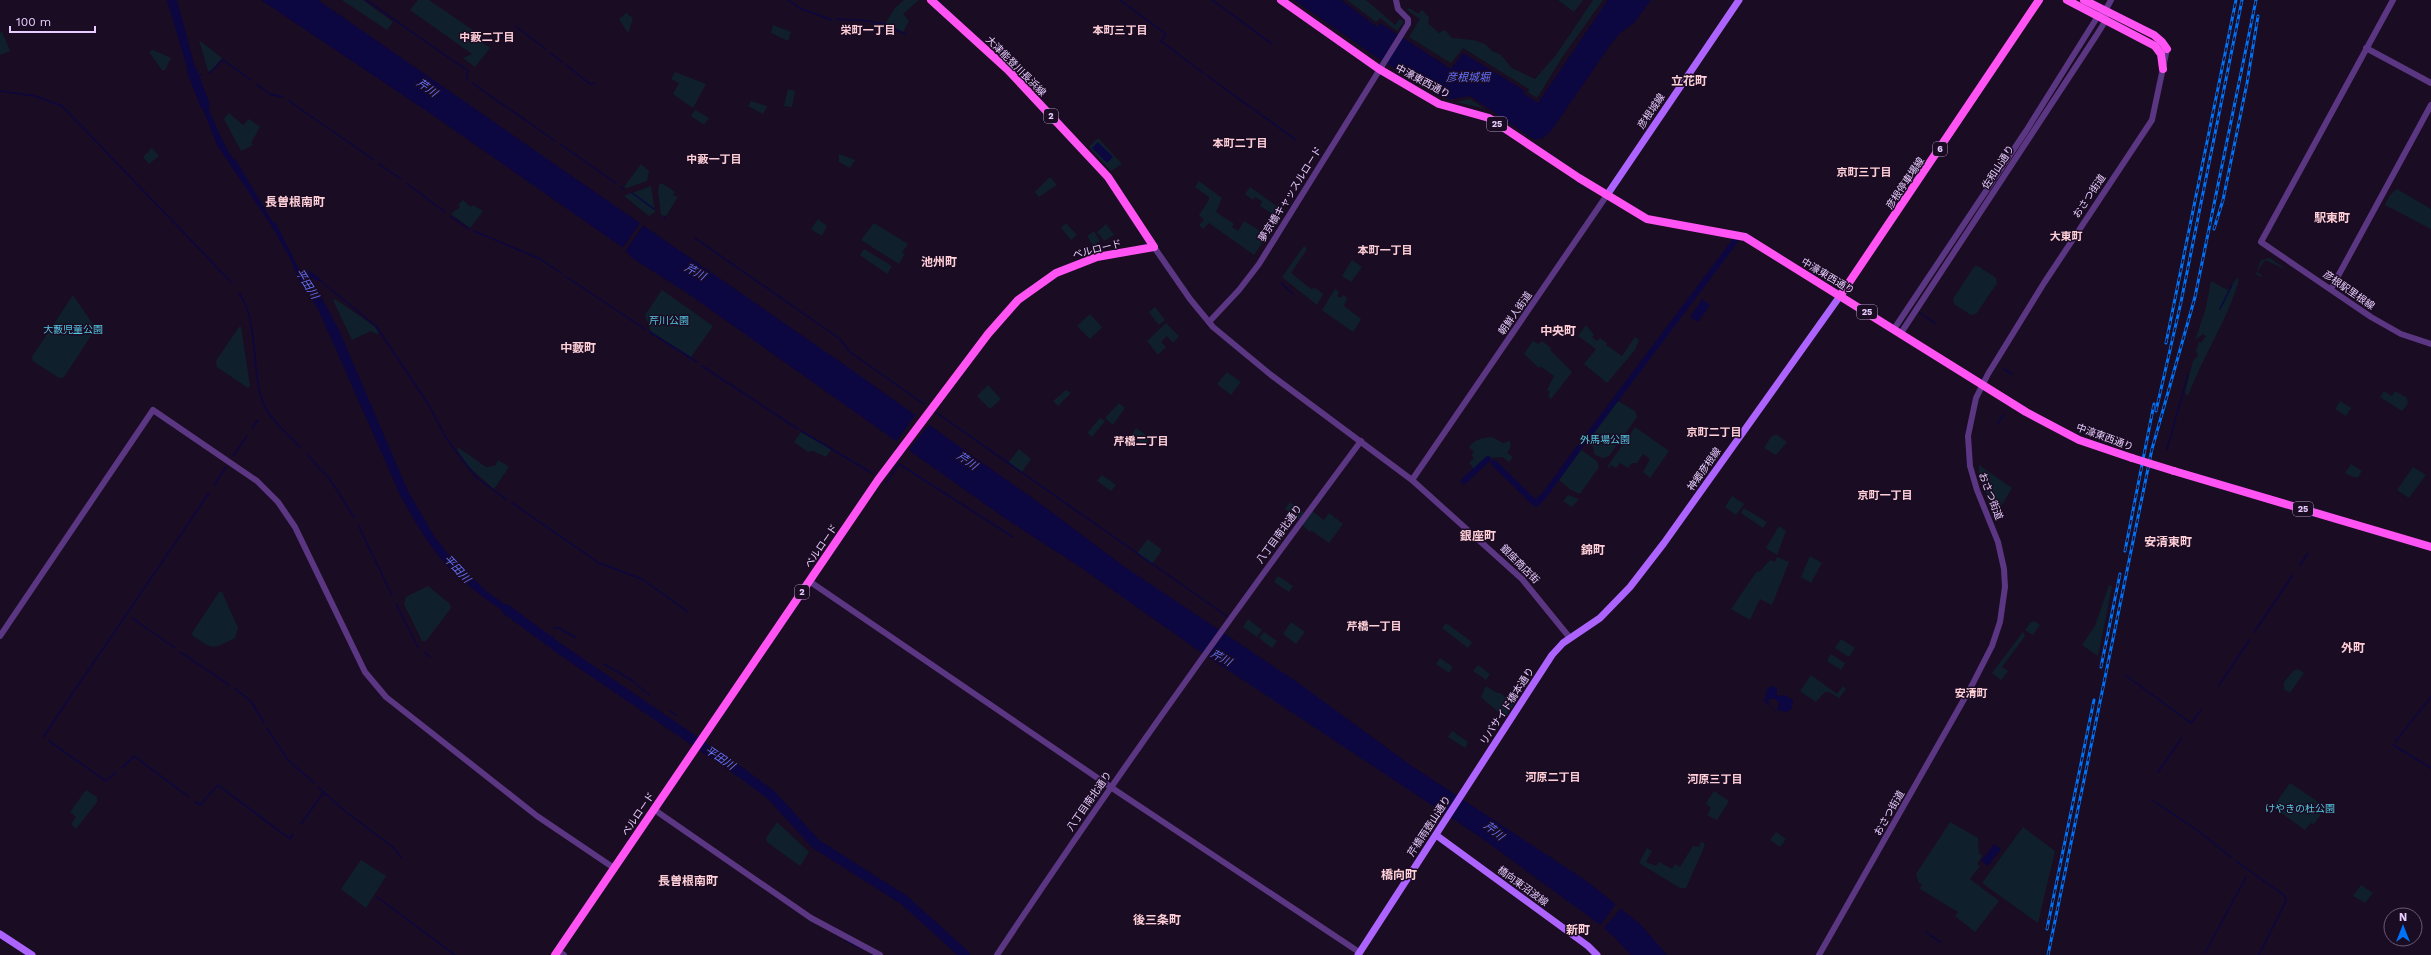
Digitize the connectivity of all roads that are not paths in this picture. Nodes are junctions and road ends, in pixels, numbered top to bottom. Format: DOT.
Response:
graph roads {
  1 [pos="931,0"];
  2 [pos="1281,0"];
  3 [pos="1396,0"];
  4 [pos="1738,0"];
  5 [pos="2039,0"];
  6 [pos="2067,0"];
  7 [pos="2084,0"];
  8 [pos="2111,0"];
  9 [pos="2392,0"];
  10 [pos="2105,11"];
  11 [pos="2098,16"];
  12 [pos="2106,20"];
  13 [pos="2366,48"];
  14 [pos="2167,50"];
  15 [pos="1379,69"];
  16 [pos="2163,69"];
  17 [pos="2431,83"];
  18 [pos="2431,104"];
  19 [pos="1607,194"];
  20 [pos="1154,247"];
  21 [pos="2331,289"];
  22 [pos="1840,296"];
  23 [pos="1208,322"];
  24 [pos="1898,331"];
  25 [pos="2431,344"];
  26 [pos="1982,386"];
  27 [pos="1361,441"];
  28 [pos="1412,480"];
  29 [pos="2431,547"];
  30 [pos="810,581"];
  31 [pos="0,636"];
  32 [pos="1570,638"];
  33 [pos="1110,787"];
  34 [pos="1465,791"];
  35 [pos="654,808"];
  36 [pos="1436,835"];
  37 [pos="614,868"];
  38 [pos="0,934"];
  39 [pos="559,954"];
  40 [pos="1358,954"];
  41 [pos="32,955"];
  42 [pos="880,955"];
  43 [pos="997,955"];
  44 [pos="1597,955"];
  45 [pos="1819,955"];
  1 -- 20 [label="main road, 大津能登川長浜線 / 2"];
  2 -- 15 [label="main road, 中濠東西通り / 25"];
  3 -- 15 [label="street, 夢京橋キャッスルロード"];
  4 -- 19 [label="main road, 彦根城線"];
  5 -- 22 [label="main road, 彦根停車場線 / 6"];
  6 -- 11 [label="main road"];
  7 -- 10 [label="main road"];
  8 -- 10 [label="street, 佐和山通り"];
  9 -- 13 [label="street"];
  10 -- 11 [label="street, 佐和山通り"];
  10 -- 12 [label="street"];
  10 -- 14 [label="main road"];
  11 -- 12 [label="main road"];
  11 -- 24 [label="street, 佐和山通り"];
  12 -- 16 [label="main road"];
  12 -- 24 [label="street, 佐和山通り"];
  13 -- 17 [label="street"];
  13 -- 21 [label="street, 彦根駅里根線"];
  14 -- 16 [label="street, おさつ街道"];
  15 -- 19 [label="main road, 中濠東西通り / 25"];
  15 -- 23 [label="street, 夢京橋キャッスルロード"];
  16 -- 26 [label="street, おさつ街道"];
  18 -- 21 [label="street"];
  19 -- 22 [label="main road, 中濠東西通り / 25"];
  19 -- 28 [label="street, 朝鮮人街道"];
  20 -- 23 [label="street, 銀座商店街"];
  20 -- 30 [label="main road, ベルロード / 2"];
  21 -- 25 [label="street, 彦根駅里根線"];
  22 -- 24 [label="main road, 中濠東西通り / 25"];
  22 -- 32 [label="main road, 神郷彦根線"];
  23 -- 27 [label="street, 銀座商店街"];
  24 -- 26 [label="main road, 中濠東西通り / 25"];
  26 -- 29 [label="main road, 中濠東西通り / 25, bridge"];
  26 -- 45 [label="street, おさつ街道"];
  27 -- 28 [label="street, 銀座商店街"];
  27 -- 33 [label="street, 八丁目南北通り"];
  28 -- 32 [label="street, 銀座商店街"];
  30 -- 33 [label="street"];
  30 -- 35 [label="main road, ベルロード / 2"];
  31 -- 37 [label="street"];
  32 -- 34 [label="main road, リバサイド橋本通り"];
  33 -- 40 [label="street"];
  33 -- 43 [label="street, 八丁目南北通り"];
  34 -- 36 [label="main road, 芹橋雨壺山通り"];
  35 -- 37 [label="main road, ベルロード / 2"];
  35 -- 42 [label="street"];
  36 -- 40 [label="main road, 芹橋雨壺山通り"];
  36 -- 44 [label="main road, 橋向東沼波線"];
  37 -- 39 [label="main road, ベルロード / 2"];
  38 -- 41 [label="main road"];
}
